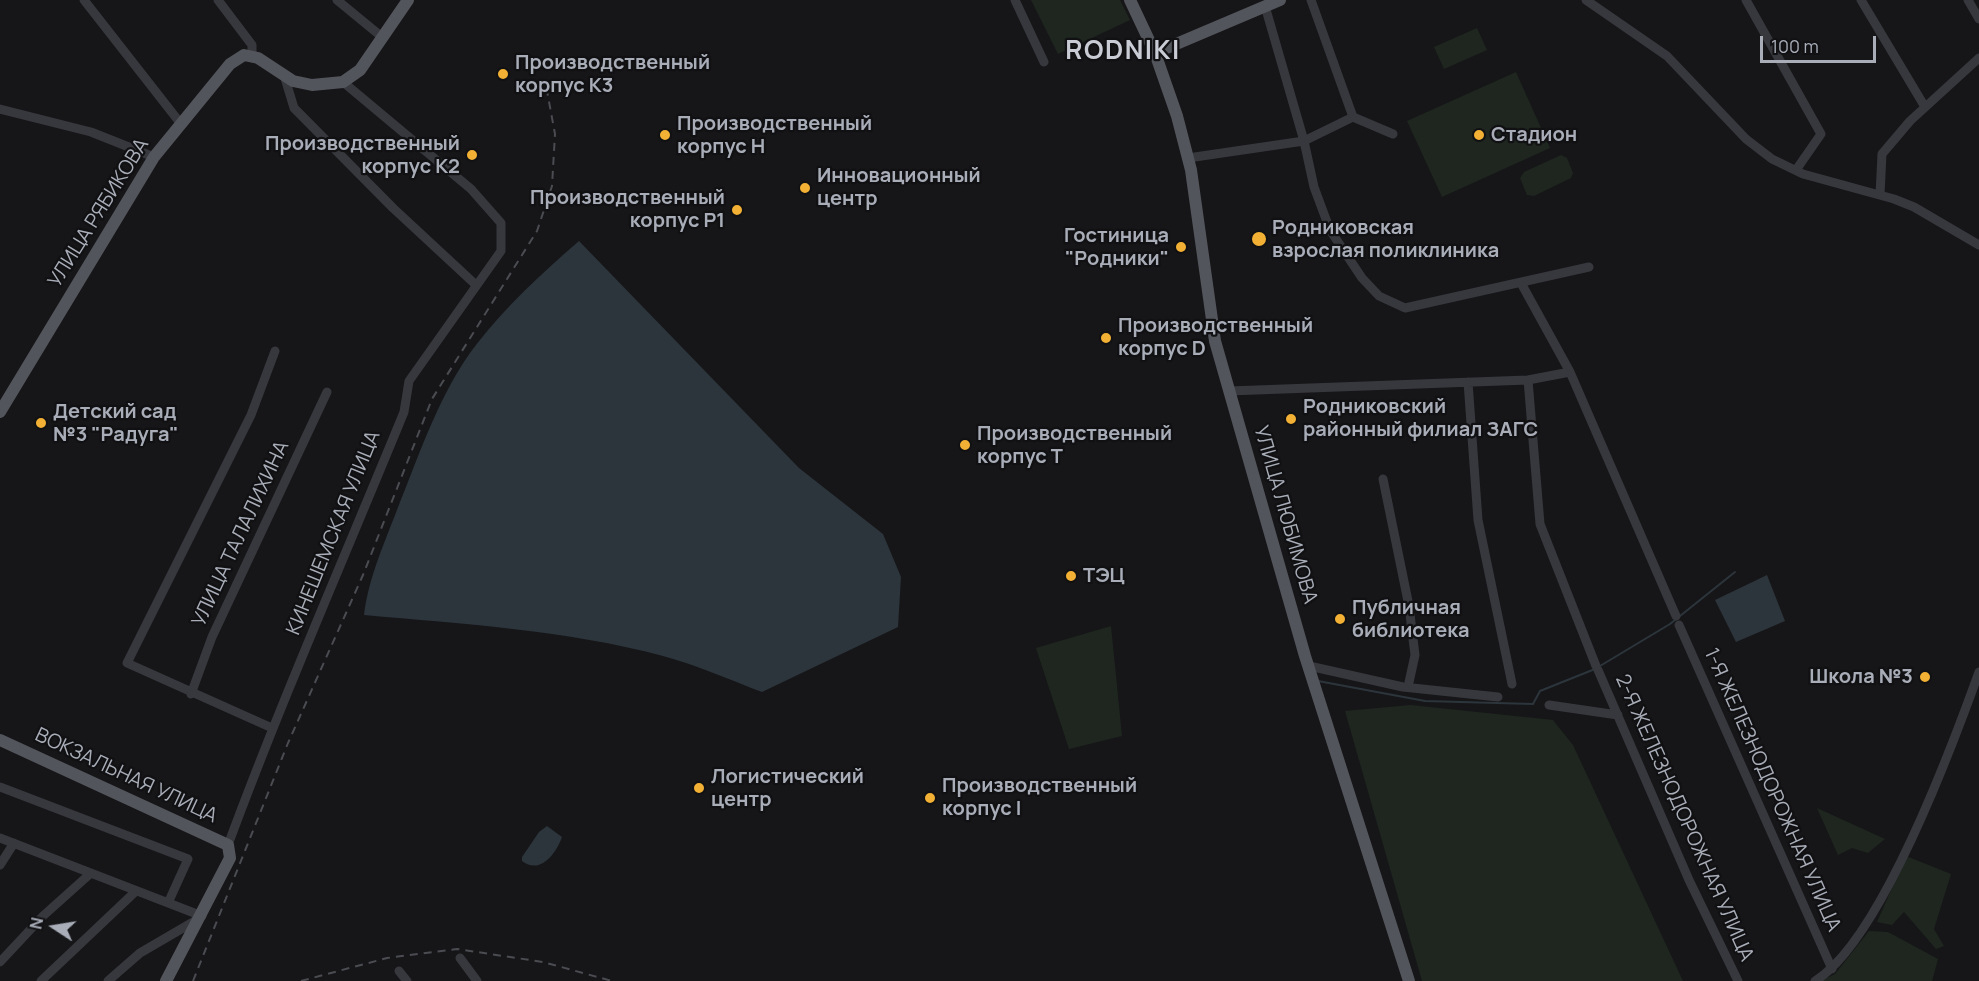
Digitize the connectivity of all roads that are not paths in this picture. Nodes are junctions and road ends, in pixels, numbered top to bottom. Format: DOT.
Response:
graph roads {
  1 [pos="84,0"];
  2 [pos="218,0"];
  3 [pos="337,0"];
  4 [pos="408,0"];
  5 [pos="1015,0"];
  6 [pos="1131,0"];
  7 [pos="1280,0"];
  8 [pos="1311,0"];
  9 [pos="1586,0"];
  10 [pos="1746,0"];
  11 [pos="1860,0"];
  12 [pos="1968,0"];
  13 [pos="1265,6"];
  14 [pos="1979,19"];
  15 [pos="382,37"];
  16 [pos="1155,53"];
  17 [pos="252,57"];
  18 [pos="1979,58"];
  19 [pos="1044,62"];
  20 [pos="284,75"];
  21 [pos="343,82"];
  22 [pos="1925,107"];
  23 [pos="0,109"];
  24 [pos="1353,117"];
  25 [pos="181,124"];
  26 [pos="1393,134"];
  27 [pos="1304,141"];
  28 [pos="154,157"];
  29 [pos="1188,158"];
  30 [pos="1800,172"];
  31 [pos="1880,195"];
  32 [pos="1979,245"];
  33 [pos="1589,267"];
  34 [pos="1521,283"];
  35 [pos="476,285"];
  36 [pos="275,351"];
  37 [pos="1570,372"];
  38 [pos="1528,380"];
  39 [pos="1468,382"];
  40 [pos="1228,391"];
  41 [pos="327,392"];
  42 [pos="0,412"];
  43 [pos="1383,479"];
  44 [pos="1979,672"];
  45 [pos="1312,675"];
  46 [pos="1512,684"];
  47 [pos="1408,687"];
  48 [pos="191,694"];
  49 [pos="1498,697"];
  50 [pos="1549,705"];
  51 [pos="1618,715"];
  52 [pos="272,728"];
  53 [pos="0,740"];
  54 [pos="0,787"];
  55 [pos="0,838"];
  56 [pos="14,843"];
  57 [pos="228,845"];
  58 [pos="0,865"];
  59 [pos="91,873"];
  60 [pos="136,891"];
  61 [pos="168,903"];
  62 [pos="202,916"];
  63 [pos="460,958"];
  64 [pos="0,962"];
  65 [pos="1832,969"];
  66 [pos="399,970"];
  67 [pos="41,981"];
  68 [pos="108,981"];
  69 [pos="166,981"];
  70 [pos="406,981"];
  71 [pos="477,981"];
  72 [pos="1409,981"];
  73 [pos="1738,981"];
  74 [pos="1815,981"];
  1 -- 25 [label="street"];
  2 -- 17 [label="street"];
  3 -- 15 [label="street"];
  4 -- 15 [label="main road"];
  5 -- 19 [label="street"];
  6 -- 16 [label="main road, УЛИЦА ЛЮБИМОВА"];
  7 -- 13 [label="main road"];
  8 -- 24 [label="street"];
  9 -- 30 [label="street"];
  10 -- 30 [label="street"];
  11 -- 22 [label="street"];
  12 -- 14 [label="street"];
  13 -- 16 [label="main road"];
  13 -- 27 [label="street"];
  15 -- 21 [label="main road"];
  16 -- 29 [label="main road, УЛИЦА ЛЮБИМОВА"];
  17 -- 20 [label="main road"];
  17 -- 25 [label="main road, УЛИЦА РЯБИКОВА"];
  18 -- 22 [label="street"];
  20 -- 21 [label="main road"];
  20 -- 35 [label="street"];
  21 -- 35 [label="street, КИНЕШЕМСКАЯ УЛИЦА"];
  22 -- 31 [label="street"];
  23 -- 28 [label="street"];
  24 -- 26 [label="street"];
  24 -- 27 [label="street"];
  25 -- 28 [label="main road, УЛИЦА РЯБИКОВА"];
  27 -- 29 [label="street"];
  27 -- 34 [label="street"];
  28 -- 42 [label="main road, УЛИЦА РЯБИКОВА"];
  29 -- 40 [label="main road, УЛИЦА ЛЮБИМОВА"];
  30 -- 31 [label="street"];
  31 -- 32 [label="street"];
  33 -- 34 [label="street"];
  34 -- 37 [label="street, 1-Я ЖЕЛЕЗНОДОРОЖНАЯ УЛИЦА"];
  35 -- 52 [label="street, КИНЕШЕМСКАЯ УЛИЦА"];
  36 -- 48 [label="street"];
  37 -- 38 [label="street"];
  37 -- 65 [label="street, 1-Я ЖЕЛЕЗНОДОРОЖНАЯ УЛИЦА"];
  38 -- 39 [label="street"];
  38 -- 51 [label="street, 2-Я ЖЕЛЕЗНОДОРОЖНАЯ УЛИЦА"];
  39 -- 40 [label="street"];
  39 -- 46 [label="street"];
  40 -- 45 [label="main road, УЛИЦА ЛЮБИМОВА"];
  41 -- 48 [label="street, УЛИЦА ТАЛАЛИХИНА"];
  43 -- 47 [label="street"];
  44 -- 65 [label="street"];
  45 -- 47 [label="street"];
  45 -- 72 [label="main road, УЛИЦА ЛЮБИМОВА"];
  47 -- 49 [label="street"];
  48 -- 52 [label="street"];
  50 -- 51 [label="street"];
  51 -- 73 [label="street, 2-Я ЖЕЛЕЗНОДОРОЖНАЯ УЛИЦА"];
  52 -- 57 [label="street, КИНЕШЕМСКАЯ УЛИЦА"];
  53 -- 57 [label="main road, ВОКЗАЛЬНАЯ УЛИЦА"];
  54 -- 61 [label="street"];
  55 -- 56 [label="street"];
  56 -- 58 [label="street"];
  56 -- 59 [label="street"];
  57 -- 62 [label="main road, ВОКЗАЛЬНАЯ УЛИЦА"];
  59 -- 60 [label="street"];
  59 -- 64 [label="street"];
  60 -- 61 [label="street"];
  60 -- 67 [label="street"];
  61 -- 62 [label="street"];
  62 -- 68 [label="street"];
  62 -- 69 [label="main road, ВОКЗАЛЬНАЯ УЛИЦА"];
  63 -- 71 [label="street"];
  65 -- 74 [label="street"];
  66 -- 70 [label="street"];
}
